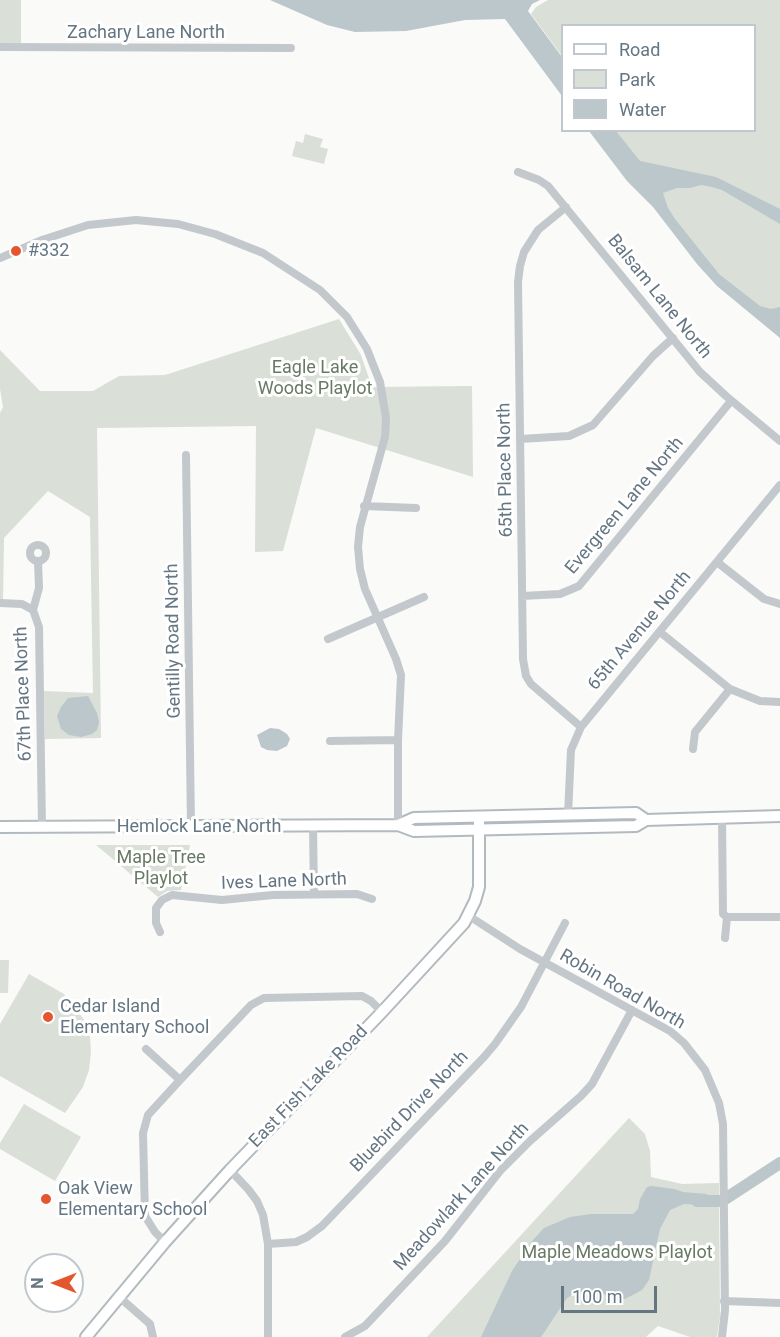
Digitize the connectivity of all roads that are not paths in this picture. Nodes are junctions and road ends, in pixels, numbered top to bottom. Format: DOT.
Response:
graph roads {
  1 [pos="0,46"];
  2 [pos="291,48"];
  3 [pos="518,172"];
  4 [pos="566,207"];
  5 [pos="0,258"];
  6 [pos="673,338"];
  7 [pos="731,401"];
  8 [pos="520,439"];
  9 [pos="780,441"];
  10 [pos="186,455"];
  11 [pos="780,485"];
  12 [pos="364,506"];
  13 [pos="416,508"];
  14 [pos="38,561"];
  15 [pos="717,562"];
  16 [pos="522,596"];
  17 [pos="424,597"];
  18 [pos="0,603"];
  19 [pos="780,604"];
  20 [pos="33,610"];
  21 [pos="376,618"];
  22 [pos="660,632"];
  23 [pos="328,639"];
  24 [pos="730,689"];
  25 [pos="780,702"];
  26 [pos="581,727"];
  27 [pos="398,740"];
  28 [pos="330,741"];
  29 [pos="693,749"];
  30 [pos="568,815"];
  31 [pos="780,816"];
  32 [pos="479,817"];
  33 [pos="722,817"];
  34 [pos="646,820"];
  35 [pos="398,825"];
  36 [pos="313,826"];
  37 [pos="0,827"];
  38 [pos="191,827"];
  39 [pos="42,828"];
  40 [pos="479,830"];
  41 [pos="314,894"];
  42 [pos="372,899"];
  43 [pos="469,916"];
  44 [pos="727,917"];
  45 [pos="780,917"];
  46 [pos="566,922"];
  47 [pos="160,932"];
  48 [pos="725,938"];
  49 [pos="544,963"];
  50 [pos="632,1010"];
  51 [pos="382,1012"];
  52 [pos="146,1049"];
  53 [pos="180,1080"];
  54 [pos="230,1170"];
  55 [pos="165,1242"];
  56 [pos="268,1244"];
  57 [pos="118,1296"];
  58 [pos="724,1301"];
  59 [pos="780,1303"];
  60 [pos="86,1337"];
  61 [pos="153,1337"];
  62 [pos="268,1337"];
  63 [pos="345,1337"];
  64 [pos="722,1337"];
  1 -- 2 [label="street, Zachary Lane North"];
  3 -- 4 [label="street, Balsam Lane North"];
  4 -- 6 [label="street, Balsam Lane North"];
  4 -- 8 [label="street, 65th Place North"];
  5 -- 12 [label="street"];
  6 -- 7 [label="street, Balsam Lane North"];
  6 -- 8 [label="street"];
  7 -- 9 [label="street, Balsam Lane North"];
  7 -- 16 [label="street, Evergreen Lane North"];
  8 -- 16 [label="street, 65th Place North"];
  10 -- 38 [label="street, Gentilly Road North"];
  11 -- 15 [label="street, 65th Avenue North"];
  12 -- 13 [label="street"];
  12 -- 21 [label="street"];
  14 -- 20 [label="street, 67th Place North"];
  15 -- 19 [label="street"];
  15 -- 22 [label="street, 65th Avenue North"];
  16 -- 26 [label="street, 65th Place North"];
  17 -- 21 [label="street"];
  18 -- 20 [label="street"];
  20 -- 39 [label="street, 67th Place North"];
  21 -- 23 [label="street"];
  21 -- 27 [label="street"];
  22 -- 24 [label="street"];
  22 -- 26 [label="street, 65th Avenue North"];
  24 -- 25 [label="street"];
  24 -- 29 [label="street"];
  26 -- 30 [label="street, 65th Avenue North"];
  27 -- 28 [label="street"];
  27 -- 35 [label="street"];
  30 -- 32 [label="main road, Hemlock Lane North"];
  30 -- 34 [label="main road, Hemlock Lane North"];
  31 -- 33 [label="main road, Hemlock Lane North"];
  32 -- 35 [label="main road, Hemlock Lane North"];
  32 -- 40 [label="main road, East Fish Lake Road"];
  33 -- 34 [label="main road, Hemlock Lane North"];
  33 -- 44 [label="street"];
  34 -- 40 [label="main road, Hemlock Lane North"];
  35 -- 36 [label="main road, Hemlock Lane North"];
  35 -- 40 [label="main road, Hemlock Lane North"];
  36 -- 38 [label="main road, Hemlock Lane North"];
  36 -- 41 [label="street"];
  37 -- 39 [label="main road, Hemlock Lane North"];
  38 -- 39 [label="main road, Hemlock Lane North"];
  40 -- 43 [label="main road, East Fish Lake Road"];
  41 -- 42 [label="street, Ives Lane North"];
  41 -- 47 [label="street, Ives Lane North"];
  43 -- 49 [label="street, Robin Road North"];
  43 -- 51 [label="main road, East Fish Lake Road"];
  44 -- 45 [label="street"];
  44 -- 48 [label="street"];
  46 -- 49 [label="street, Bluebird Drive North"];
  49 -- 50 [label="street, Robin Road North"];
  49 -- 56 [label="street, Bluebird Drive North"];
  50 -- 58 [label="street, Robin Road North"];
  50 -- 63 [label="street, Meadowlark Lane North"];
  51 -- 53 [label="street"];
  51 -- 54 [label="main road, East Fish Lake Road"];
  52 -- 53 [label="street"];
  53 -- 55 [label="street"];
  54 -- 55 [label="main road, East Fish Lake Road"];
  54 -- 56 [label="street"];
  55 -- 57 [label="main road, East Fish Lake Road"];
  56 -- 62 [label="street"];
  57 -- 60 [label="main road, East Fish Lake Road"];
  57 -- 61 [label="street"];
  58 -- 59 [label="street"];
  58 -- 64 [label="street, Robin Road North"];
}
